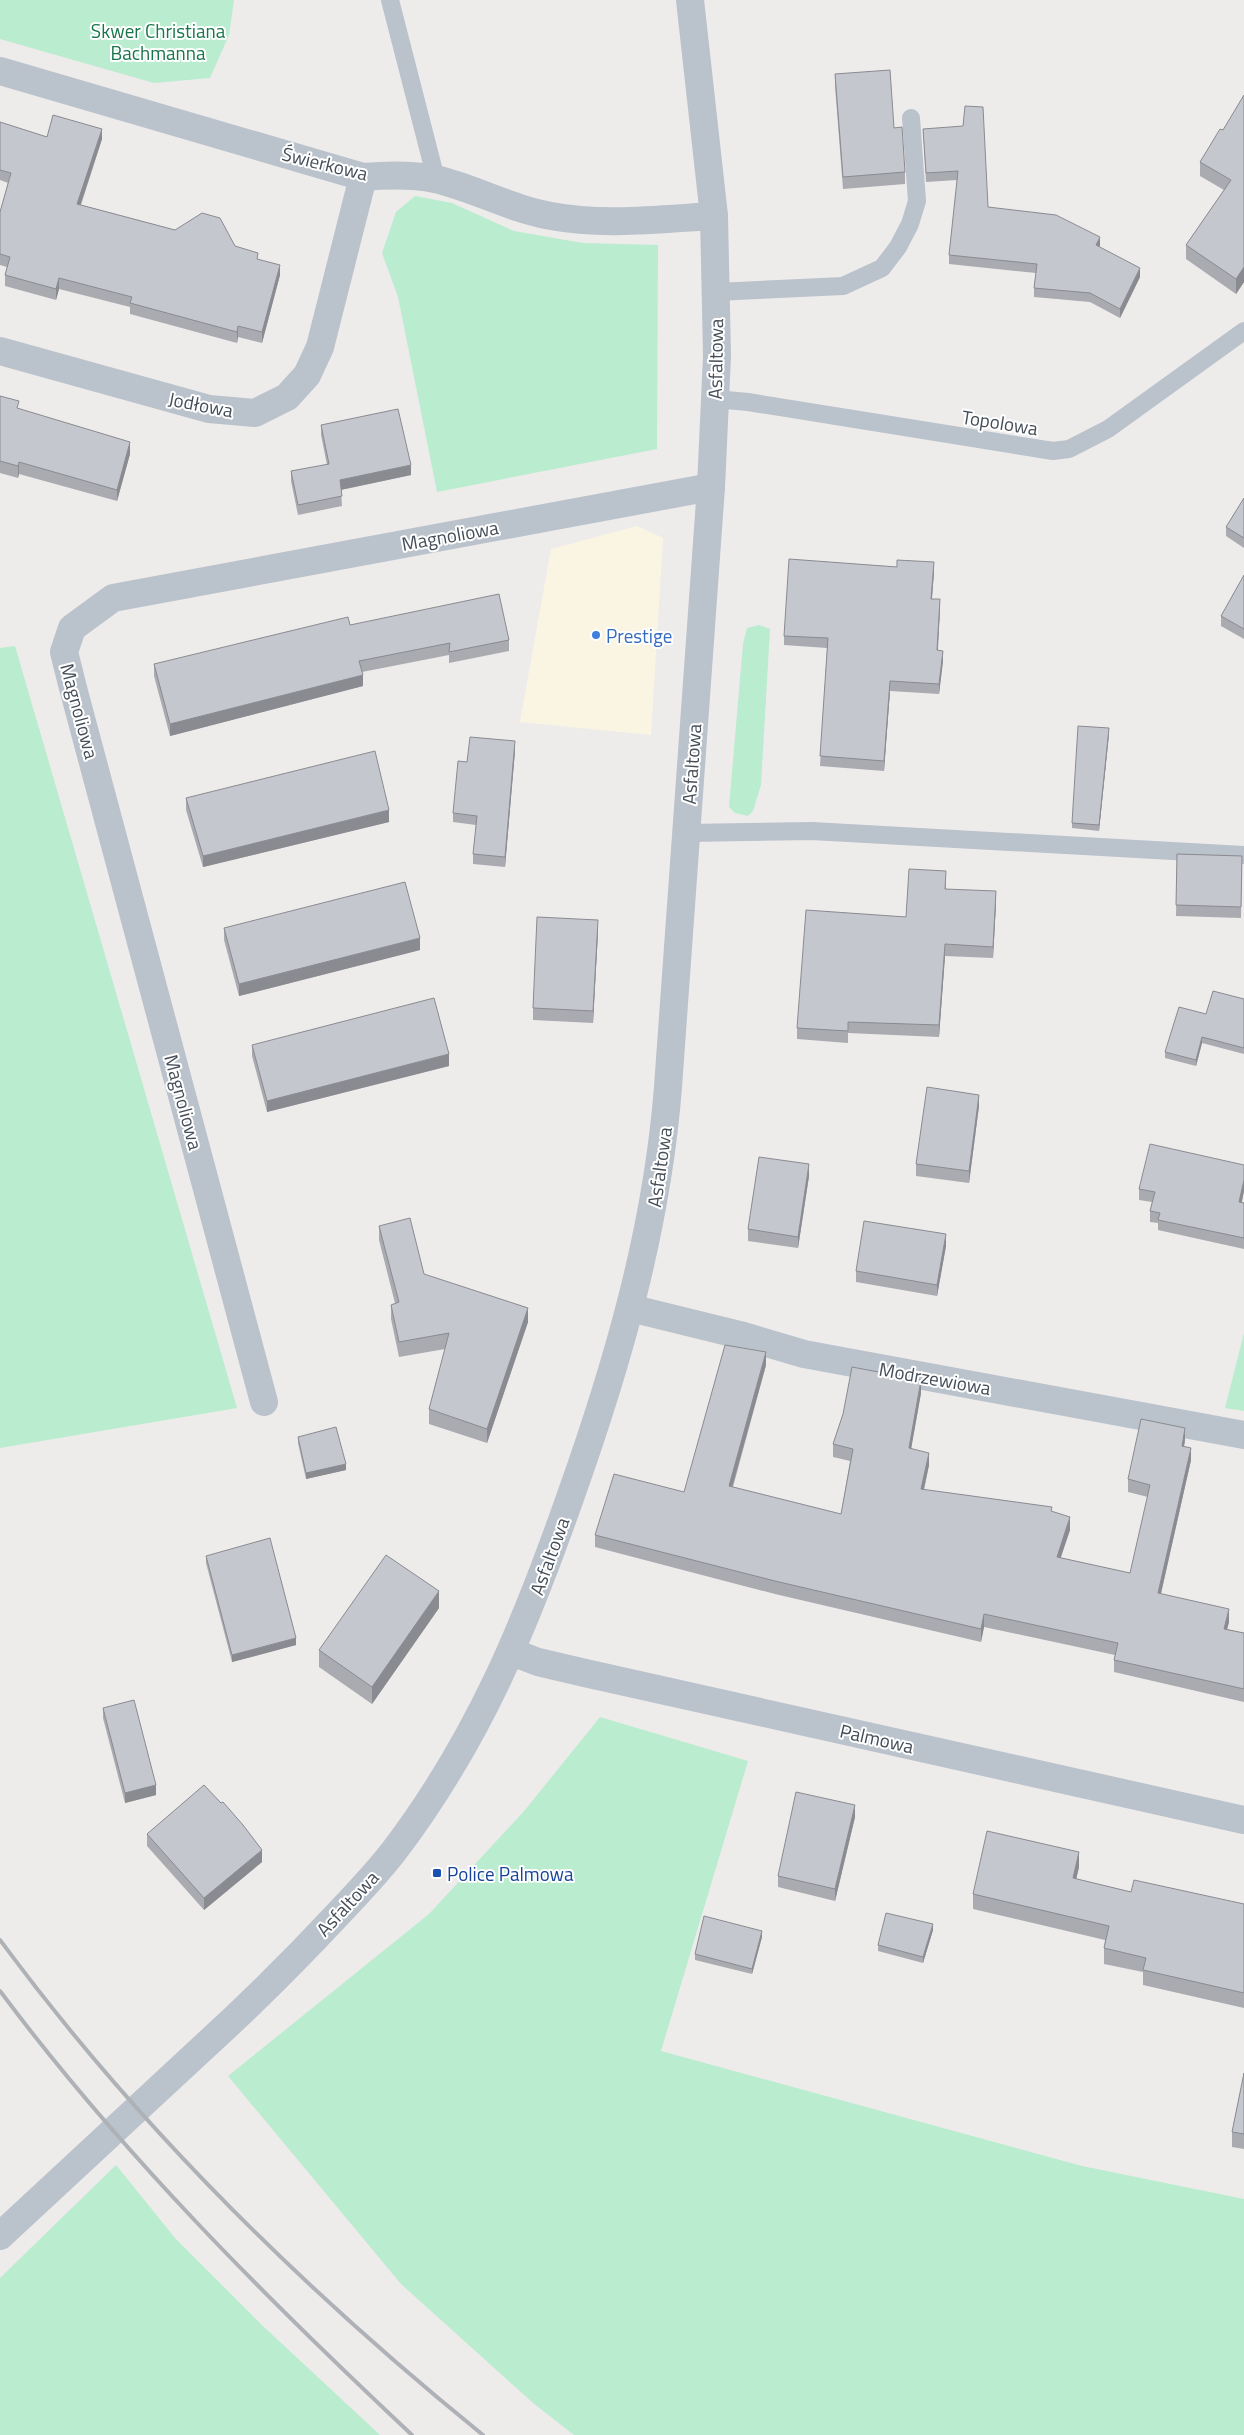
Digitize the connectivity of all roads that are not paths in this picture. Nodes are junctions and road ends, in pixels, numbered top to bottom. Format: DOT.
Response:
graph roads {
  1 [pos="390,0"];
  2 [pos="690,0"];
  3 [pos="0,71"];
  4 [pos="911,118"];
  5 [pos="363,177"];
  6 [pos="436,179"];
  7 [pos="714,216"];
  8 [pos="716,292"];
  9 [pos="1244,331"];
  10 [pos="0,351"];
  11 [pos="715,399"];
  12 [pos="711,487"];
  13 [pos="686,833"];
  14 [pos="1244,855"];
  15 [pos="630,1308"];
  16 [pos="264,1402"];
  17 [pos="1244,1435"];
  18 [pos="512,1652"];
  19 [pos="1244,1820"];
  20 [pos="0,2236"];
  1 -- 6 [label="lane"];
  2 -- 7 [label="street, Asfaltowa"];
  3 -- 5 [label="street, Świerkowa"];
  4 -- 8 [label="lane"];
  5 -- 6 [label="street, Świerkowa"];
  5 -- 10 [label="street, Jodłowa"];
  6 -- 7 [label="street, Świerkowa"];
  7 -- 8 [label="street, Asfaltowa"];
  8 -- 11 [label="street, Asfaltowa"];
  9 -- 11 [label="lane, Topolowa"];
  11 -- 12 [label="street, Asfaltowa"];
  12 -- 13 [label="street, Asfaltowa"];
  12 -- 16 [label="street, Magnoliowa"];
  13 -- 14 [label="lane"];
  13 -- 15 [label="street, Asfaltowa"];
  15 -- 17 [label="street, Modrzewiowa"];
  15 -- 18 [label="street, Asfaltowa"];
  18 -- 19 [label="street, Palmowa"];
  18 -- 20 [label="street, Asfaltowa"];
}
